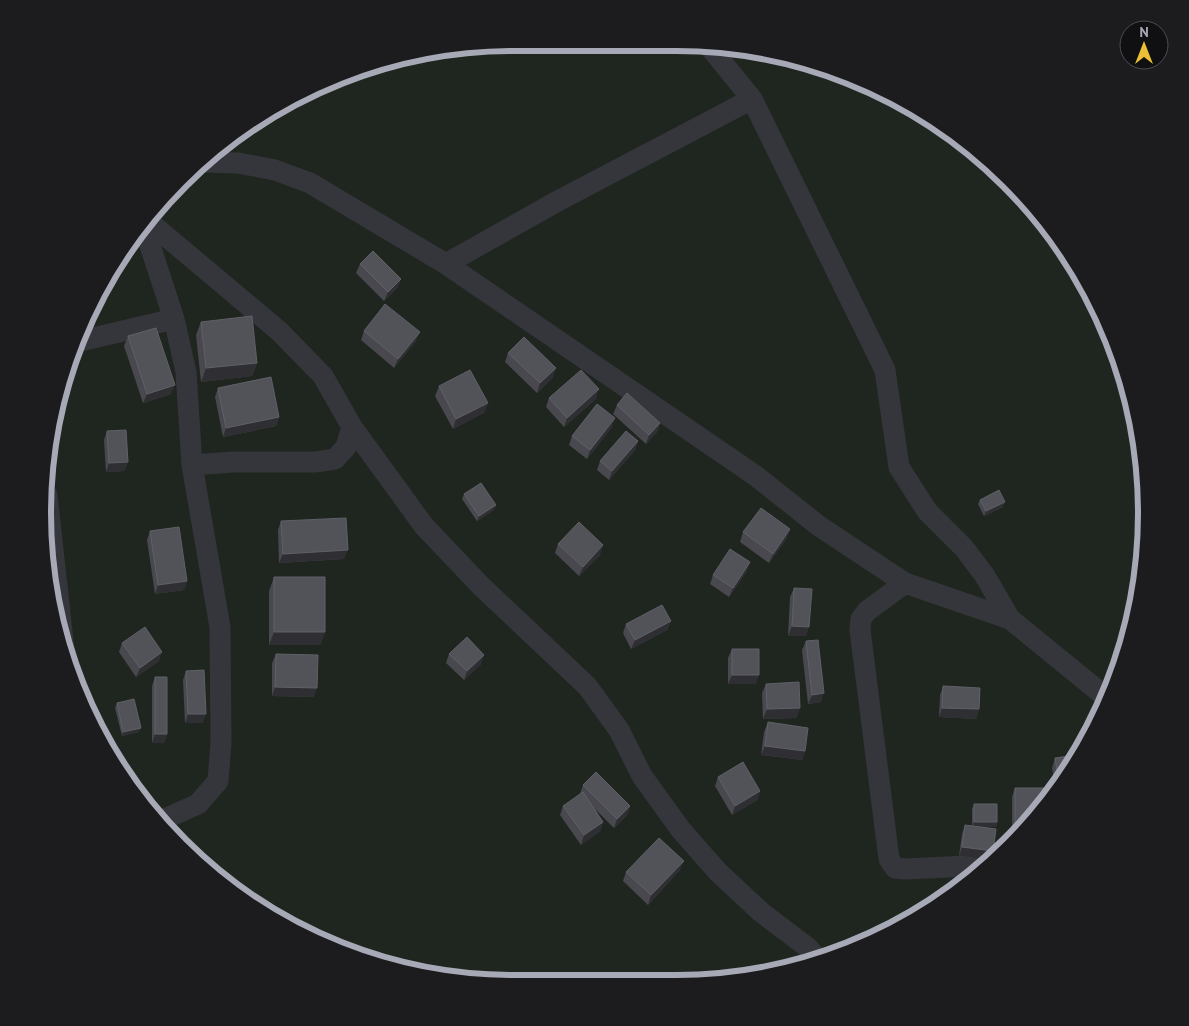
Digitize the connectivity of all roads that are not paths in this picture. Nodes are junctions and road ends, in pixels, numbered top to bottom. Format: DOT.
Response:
graph roads {
  1 [pos="715,53"];
  2 [pos="752,98"];
  3 [pos="213,162"];
  4 [pos="153,225"];
  5 [pos="146,233"];
  6 [pos="446,264"];
  7 [pos="174,318"];
  8 [pos="85,340"];
  9 [pos="352,428"];
  10 [pos="192,464"];
  11 [pos="905,583"];
  12 [pos="1010,619"];
  13 [pos="1101,693"];
  14 [pos="167,818"];
  15 [pos="973,866"];
  16 [pos="813,954"];
  1 -- 2 [label="street"];
  2 -- 6 [label="street"];
  2 -- 12 [label="street"];
  3 -- 6 [label="street"];
  4 -- 9 [label="street"];
  5 -- 7 [label="street"];
  6 -- 11 [label="street"];
  7 -- 8 [label="street"];
  7 -- 10 [label="street"];
  9 -- 10 [label="street"];
  9 -- 16 [label="street"];
  10 -- 14 [label="street"];
  11 -- 12 [label="street"];
  11 -- 15 [label="street"];
  12 -- 13 [label="street"];
}
